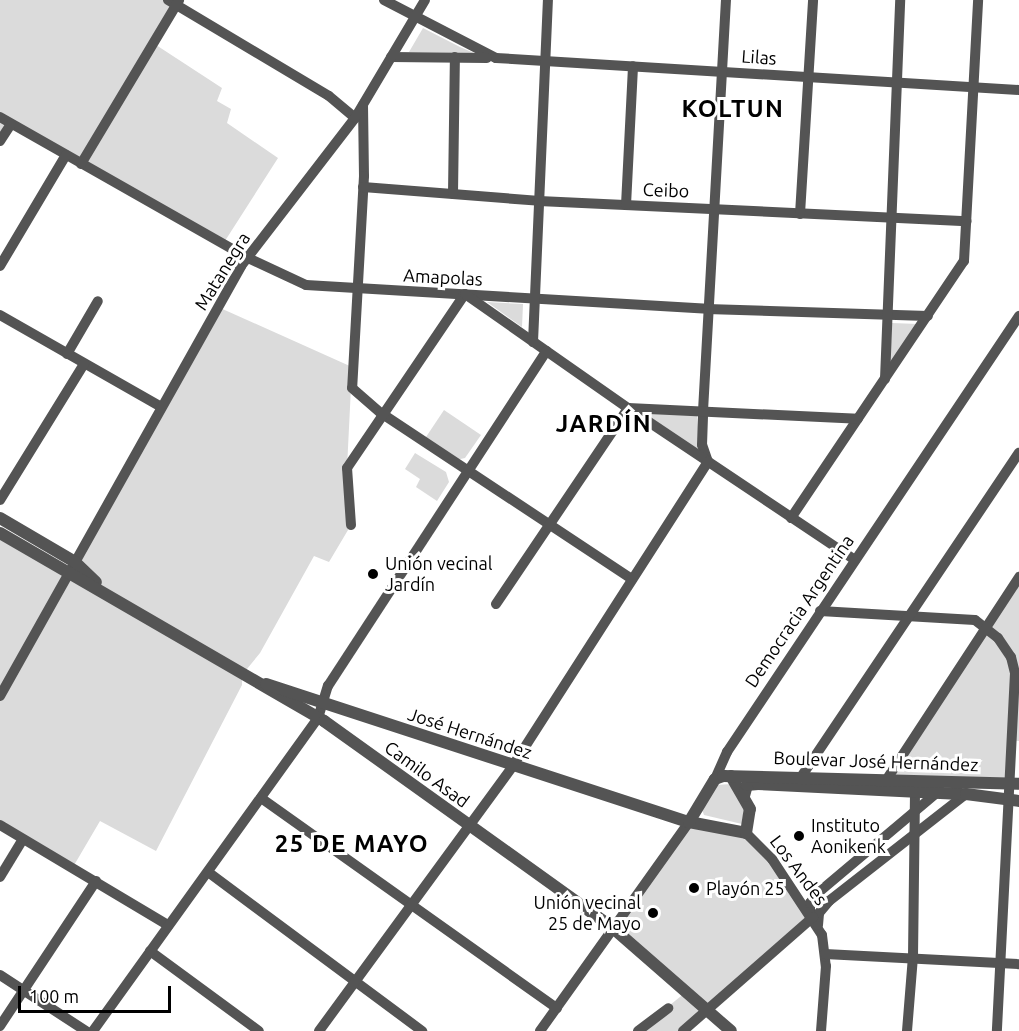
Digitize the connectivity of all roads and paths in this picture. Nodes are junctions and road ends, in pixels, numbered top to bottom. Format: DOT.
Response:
graph roads {
  1 [pos="384,0"];
  2 [pos="425,0"];
  3 [pos="548,0"];
  4 [pos="726,0"];
  5 [pos="813,0"];
  6 [pos="900,0"];
  7 [pos="978,0"];
  8 [pos="174,2"];
  9 [pos="415,18"];
  10 [pos="391,57"];
  11 [pos="456,57"];
  12 [pos="496,58"];
  13 [pos="548,62"];
  14 [pos="633,66"];
  15 [pos="724,71"];
  16 [pos="808,77"];
  17 [pos="897,83"];
  18 [pos="975,86"];
  19 [pos="1019,90"];
  20 [pos="363,103"];
  21 [pos="0,117"];
  22 [pos="355,117"];
  23 [pos="11,124"];
  24 [pos="0,141"];
  25 [pos="66,155"];
  26 [pos="81,164"];
  27 [pos="363,187"];
  28 [pos="453,194"];
  29 [pos="539,201"];
  30 [pos="626,206"];
  31 [pos="716,209"];
  32 [pos="800,214"];
  33 [pos="891,219"];
  34 [pos="967,221"];
  35 [pos="248,258"];
  36 [pos="0,266"];
  37 [pos="359,289"];
  38 [pos="465,294"];
  39 [pos="535,300"];
  40 [pos="98,301"];
  41 [pos="708,309"];
  42 [pos="887,316"];
  43 [pos="928,316"];
  44 [pos="1019,316"];
  45 [pos="2,320"];
  46 [pos="533,342"];
  47 [pos="546,351"];
  48 [pos="67,354"];
  49 [pos="84,364"];
  50 [pos="885,379"];
  51 [pos="161,408"];
  52 [pos="627,408"];
  53 [pos="703,411"];
  54 [pos="381,413"];
  55 [pos="858,419"];
  56 [pos="1019,453"];
  57 [pos="708,462"];
  58 [pos="466,469"];
  59 [pos="0,500"];
  60 [pos="0,518"];
  61 [pos="791,518"];
  62 [pos="548,523"];
  63 [pos="351,525"];
  64 [pos="0,533"];
  65 [pos="855,560"];
  66 [pos="71,567"];
  67 [pos="1019,578"];
  68 [pos="632,579"];
  69 [pos="496,604"];
  70 [pos="820,611"];
  71 [pos="909,614"];
  72 [pos="986,627"];
  73 [pos="242,675"];
  74 [pos="0,696"];
  75 [pos="321,703"];
  76 [pos="318,718"];
  77 [pos="727,752"];
  78 [pos="512,766"];
  79 [pos="731,776"];
  80 [pos="715,779"];
  81 [pos="798,781"];
  82 [pos="904,781"];
  83 [pos="956,783"];
  84 [pos="1014,784"];
  85 [pos="883,785"];
  86 [pos="916,793"];
  87 [pos="935,794"];
  88 [pos="966,794"];
  89 [pos="744,796"];
  90 [pos="261,798"];
  91 [pos="1014,801"];
  92 [pos="915,810"];
  93 [pos="689,822"];
  94 [pos="0,825"];
  95 [pos="470,827"];
  96 [pos="915,832"];
  97 [pos="746,833"];
  98 [pos="23,839"];
  99 [pos="207,873"];
  100 [pos="0,877"];
  101 [pos="96,881"];
  102 [pos="819,891"];
  103 [pos="796,893"];
  104 [pos="829,901"];
  105 [pos="411,907"];
  106 [pos="809,910"];
  107 [pos="168,925"];
  108 [pos="614,929"];
  109 [pos="820,931"];
  110 [pos="150,951"];
  111 [pos="825,954"];
  112 [pos="913,957"];
  113 [pos="1000,963"];
  114 [pos="1019,964"];
  115 [pos="0,975"];
  116 [pos="354,982"];
  117 [pos="25,991"];
  118 [pos="557,1008"];
  119 [pos="668,1008"];
  120 [pos="708,1010"];
  121 [pos="0,1026"];
  122 [pos="86,1031"];
  123 [pos="93,1031"];
  124 [pos="259,1031"];
  125 [pos="319,1031"];
  126 [pos="422,1031"];
  127 [pos="540,1031"];
  128 [pos="638,1031"];
  129 [pos="683,1031"];
  130 [pos="731,1031"];
  131 [pos="821,1031"];
  132 [pos="908,1031"];
  133 [pos="997,1031"];
  1 -- 9 [label="street, Lilas"];
  2 -- 9 [label="street, Matanegra"];
  3 -- 13 [label="street"];
  4 -- 15 [label="street"];
  5 -- 16 [label="street"];
  6 -- 17 [label="street"];
  7 -- 18 [label="street"];
  8 -- 22 [label="street"];
  8 -- 26 [label="street"];
  9 -- 10 [label="street, Matanegra"];
  9 -- 12 [label="street, Lilas"];
  10 -- 11 [label="street, Lilas"];
  10 -- 20 [label="street, Matanegra"];
  11 -- 12 [label="street, Lilas"];
  11 -- 28 [label="street"];
  12 -- 13 [label="street, Lilas"];
  13 -- 14 [label="street, Lilas"];
  13 -- 29 [label="street"];
  14 -- 15 [label="street, Lilas"];
  14 -- 30 [label="street"];
  15 -- 16 [label="street, Lilas"];
  15 -- 31 [label="street"];
  16 -- 17 [label="street, Lilas"];
  16 -- 32 [label="street"];
  17 -- 18 [label="street, Lilas"];
  17 -- 33 [label="street"];
  18 -- 19 [label="street, Lilas"];
  18 -- 34 [label="street"];
  20 -- 22 [label="street, Matanegra"];
  20 -- 27 [label="street"];
  21 -- 23 [label="street, Amapolas"];
  22 -- 35 [label="street, Matanegra"];
  23 -- 24 [label="street"];
  23 -- 25 [label="street, Amapolas"];
  25 -- 26 [label="street, Amapolas"];
  25 -- 36 [label="street"];
  26 -- 35 [label="street, Amapolas"];
  27 -- 28 [label="street, Ceibo"];
  27 -- 37 [label="street"];
  28 -- 29 [label="street, Ceibo"];
  29 -- 30 [label="street, Ceibo"];
  29 -- 39 [label="street"];
  30 -- 31 [label="street, Ceibo"];
  31 -- 32 [label="street, Ceibo"];
  31 -- 41 [label="street"];
  32 -- 33 [label="street, Ceibo"];
  33 -- 34 [label="street, Ceibo"];
  33 -- 42 [label="street"];
  34 -- 43 [label="street"];
  35 -- 37 [label="street, Amapolas"];
  35 -- 51 [label="street, Matanegra"];
  37 -- 38 [label="street, Amapolas"];
  37 -- 54 [label="street"];
  38 -- 39 [label="street, Amapolas"];
  38 -- 46 [label="street"];
  38 -- 54 [label="street"];
  39 -- 41 [label="street, Amapolas"];
  39 -- 46 [label="street"];
  40 -- 48 [label="street"];
  41 -- 42 [label="street, Amapolas"];
  41 -- 53 [label="street"];
  42 -- 43 [label="street, Amapolas"];
  42 -- 50 [label="street"];
  43 -- 50 [label="street"];
  44 -- 65 [label="street, Democracia Argentina"];
  45 -- 48 [label="street"];
  46 -- 47 [label="street"];
  47 -- 52 [label="street"];
  47 -- 58 [label="street"];
  48 -- 49 [label="street"];
  49 -- 51 [label="street"];
  49 -- 59 [label="street"];
  50 -- 55 [label="street"];
  51 -- 66 [label="street, Matanegra"];
  52 -- 53 [label="street"];
  52 -- 57 [label="street"];
  52 -- 62 [label="street"];
  53 -- 55 [label="street"];
  53 -- 57 [label="street"];
  54 -- 58 [label="street"];
  54 -- 63 [label="street"];
  55 -- 61 [label="street"];
  56 -- 71 [label="street"];
  57 -- 61 [label="street"];
  57 -- 68 [label="street"];
  58 -- 62 [label="street"];
  58 -- 75 [label="street"];
  60 -- 66 [label="street, Camilo Asad"];
  61 -- 65 [label="street"];
  62 -- 68 [label="street"];
  62 -- 69 [label="street"];
  64 -- 66 [label="street, Camilo Asad"];
  65 -- 70 [label="street, Democracia Argentina"];
  66 -- 73 [label="street, Camilo Asad"];
  66 -- 74 [label="street, Matanegra"];
  67 -- 72 [label="street"];
  68 -- 78 [label="street"];
  70 -- 71 [label="street"];
  70 -- 77 [label="street, Democracia Argentina"];
  71 -- 72 [label="street"];
  71 -- 81 [label="street"];
  72 -- 84 [label="street"];
  72 -- 85 [label="street"];
  73 -- 75 [label="street, José Hernández"];
  73 -- 76 [label="street, Camilo Asad"];
  75 -- 76 [label="street"];
  75 -- 78 [label="street, José Hernández"];
  76 -- 90 [label="street"];
  76 -- 95 [label="street, Camilo Asad"];
  77 -- 79 [label="street"];
  77 -- 80 [label="street, Democracia Argentina"];
  78 -- 93 [label="street, José Hernández"];
  78 -- 95 [label="street"];
  79 -- 80 [label="street, Boulevar José Hernández"];
  79 -- 81 [label="street, Boulevar José Hernández"];
  79 -- 89 [label="street"];
  80 -- 93 [label="street, Democracia Argentina"];
  81 -- 85 [label="street, Boulevar José Hernández"];
  81 -- 89 [label="street, Boulevar José Hernández"];
  82 -- 83 [label="street, Boulevar José Hernández"];
  82 -- 85 [label="street, Boulevar José Hernández"];
  82 -- 86 [label="street"];
  83 -- 84 [label="street, Boulevar José Hernández"];
  83 -- 87 [label="street"];
  84 -- 91 [label="street"];
  85 -- 86 [label="street, Boulevar José Hernández"];
  86 -- 87 [label="street, Boulevar José Hernández"];
  86 -- 92 [label="street"];
  87 -- 88 [label="street, Boulevar José Hernández"];
  87 -- 92 [label="street"];
  88 -- 91 [label="street, Boulevar José Hernández"];
  88 -- 96 [label="street"];
  89 -- 97 [label="street"];
  90 -- 99 [label="street"];
  90 -- 105 [label="street"];
  91 -- 113 [label="street"];
  92 -- 96 [label="street"];
  92 -- 102 [label="street"];
  93 -- 97 [label="street, Los Andes"];
  93 -- 108 [label="street, Democracia Argentina"];
  94 -- 98 [label="street"];
  95 -- 105 [label="street"];
  95 -- 108 [label="street, Camilo Asad"];
  96 -- 104 [label="street"];
  96 -- 112 [label="street"];
  97 -- 103 [label="street, Los Andes"];
  98 -- 100 [label="street"];
  98 -- 101 [label="street"];
  99 -- 107 [label="street"];
  99 -- 116 [label="street"];
  101 -- 107 [label="street"];
  101 -- 117 [label="street"];
  102 -- 103 [label="street"];
  102 -- 106 [label="street"];
  103 -- 106 [label="street, Los Andes"];
  104 -- 106 [label="street"];
  104 -- 109 [label="street"];
  105 -- 116 [label="street"];
  105 -- 118 [label="street"];
  106 -- 109 [label="street, Los Andes"];
  106 -- 120 [label="street"];
  107 -- 110 [label="street"];
  108 -- 118 [label="street, Democracia Argentina"];
  108 -- 120 [label="street, Camilo Asad"];
  109 -- 111 [label="street, Los Andes"];
  110 -- 123 [label="street"];
  110 -- 124 [label="street"];
  111 -- 112 [label="street"];
  111 -- 131 [label="street, Los Andes"];
  112 -- 113 [label="street"];
  112 -- 132 [label="street"];
  113 -- 114 [label="street"];
  113 -- 133 [label="street"];
  115 -- 117 [label="street"];
  116 -- 125 [label="street"];
  116 -- 126 [label="street"];
  117 -- 121 [label="street"];
  117 -- 122 [label="street"];
  118 -- 127 [label="street, Democracia Argentina"];
  119 -- 128 [label="street"];
  120 -- 129 [label="street"];
  120 -- 130 [label="street, Camilo Asad"];
}
